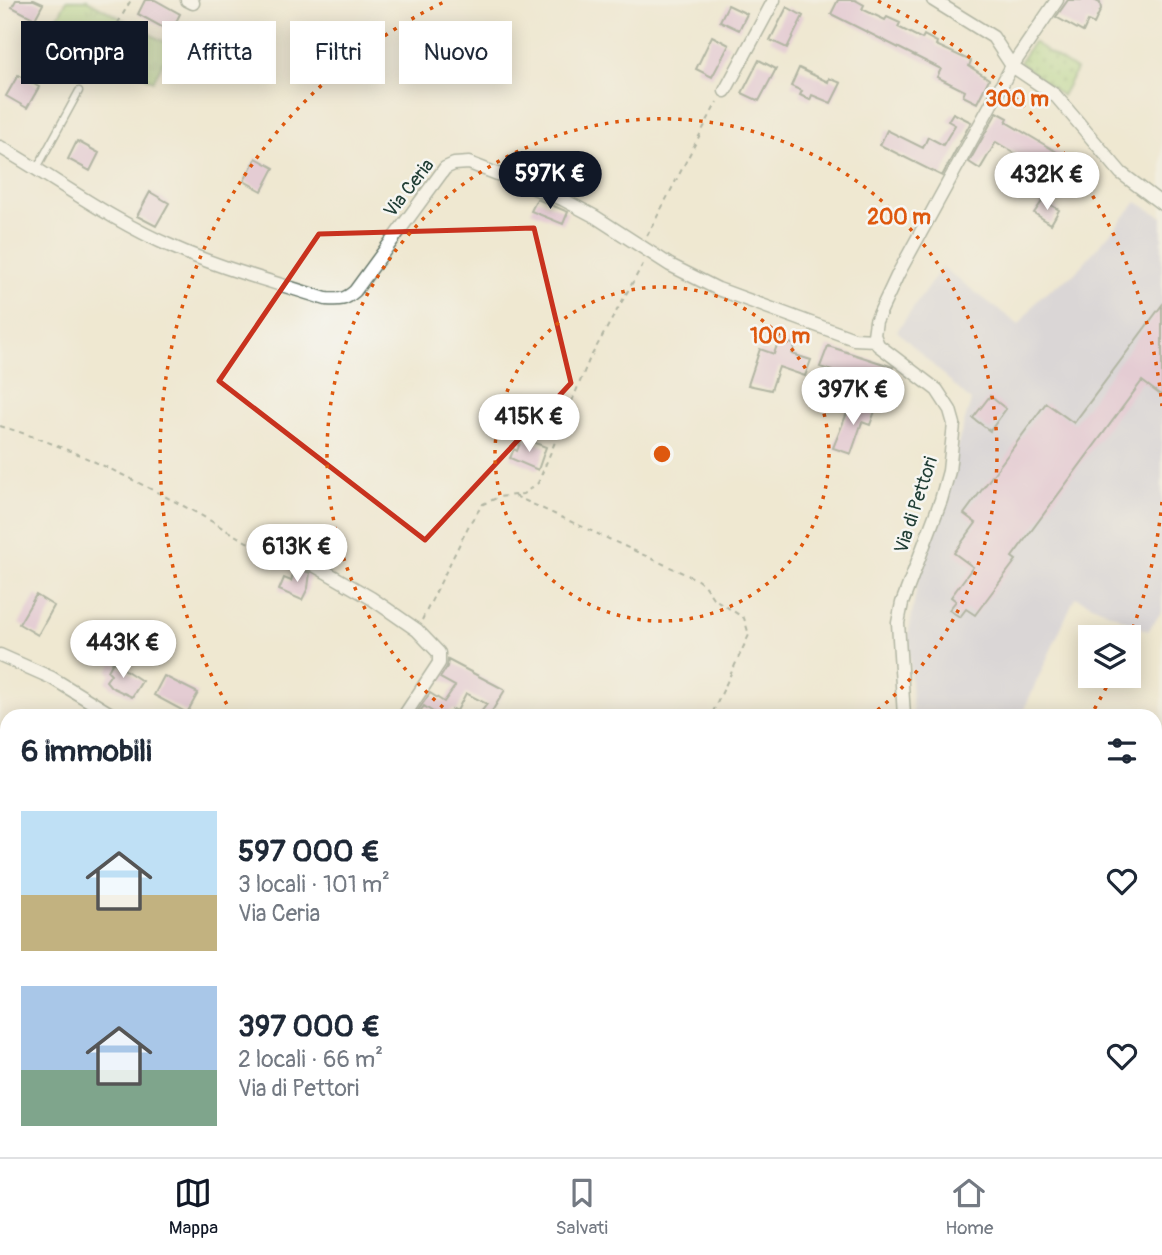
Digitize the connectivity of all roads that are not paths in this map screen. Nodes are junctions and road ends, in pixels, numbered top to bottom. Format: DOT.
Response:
graph roads {
  1 [pos="774,0"];
  2 [pos="933,0"];
  3 [pos="1057,0"];
  4 [pos="1028,41"];
  5 [pos="1001,48"];
  6 [pos="1012,66"];
  7 [pos="79,91"];
  8 [pos="725,91"];
  9 [pos="0,147"];
  10 [pos="37,168"];
  11 [pos="1162,204"];
  12 [pos="875,340"];
  13 [pos="285,558"];
  14 [pos="0,655"];
  15 [pos="103,709"];
  16 [pos="409,709"];
  17 [pos="904,709"];
  1 -- 8 [label="street"];
  2 -- 5 [label="street"];
  3 -- 4 [label="street"];
  4 -- 5 [label="street"];
  4 -- 6 [label="street"];
  5 -- 6 [label="street"];
  6 -- 11 [label="street"];
  6 -- 12 [label="street"];
  7 -- 10 [label="lane"];
  9 -- 10 [label="street, Via Ceria"];
  10 -- 12 [label="street, Via Ceria"];
  12 -- 17 [label="street, Via di Pettori"];
  13 -- 16 [label="street"];
  14 -- 15 [label="street"];
}
